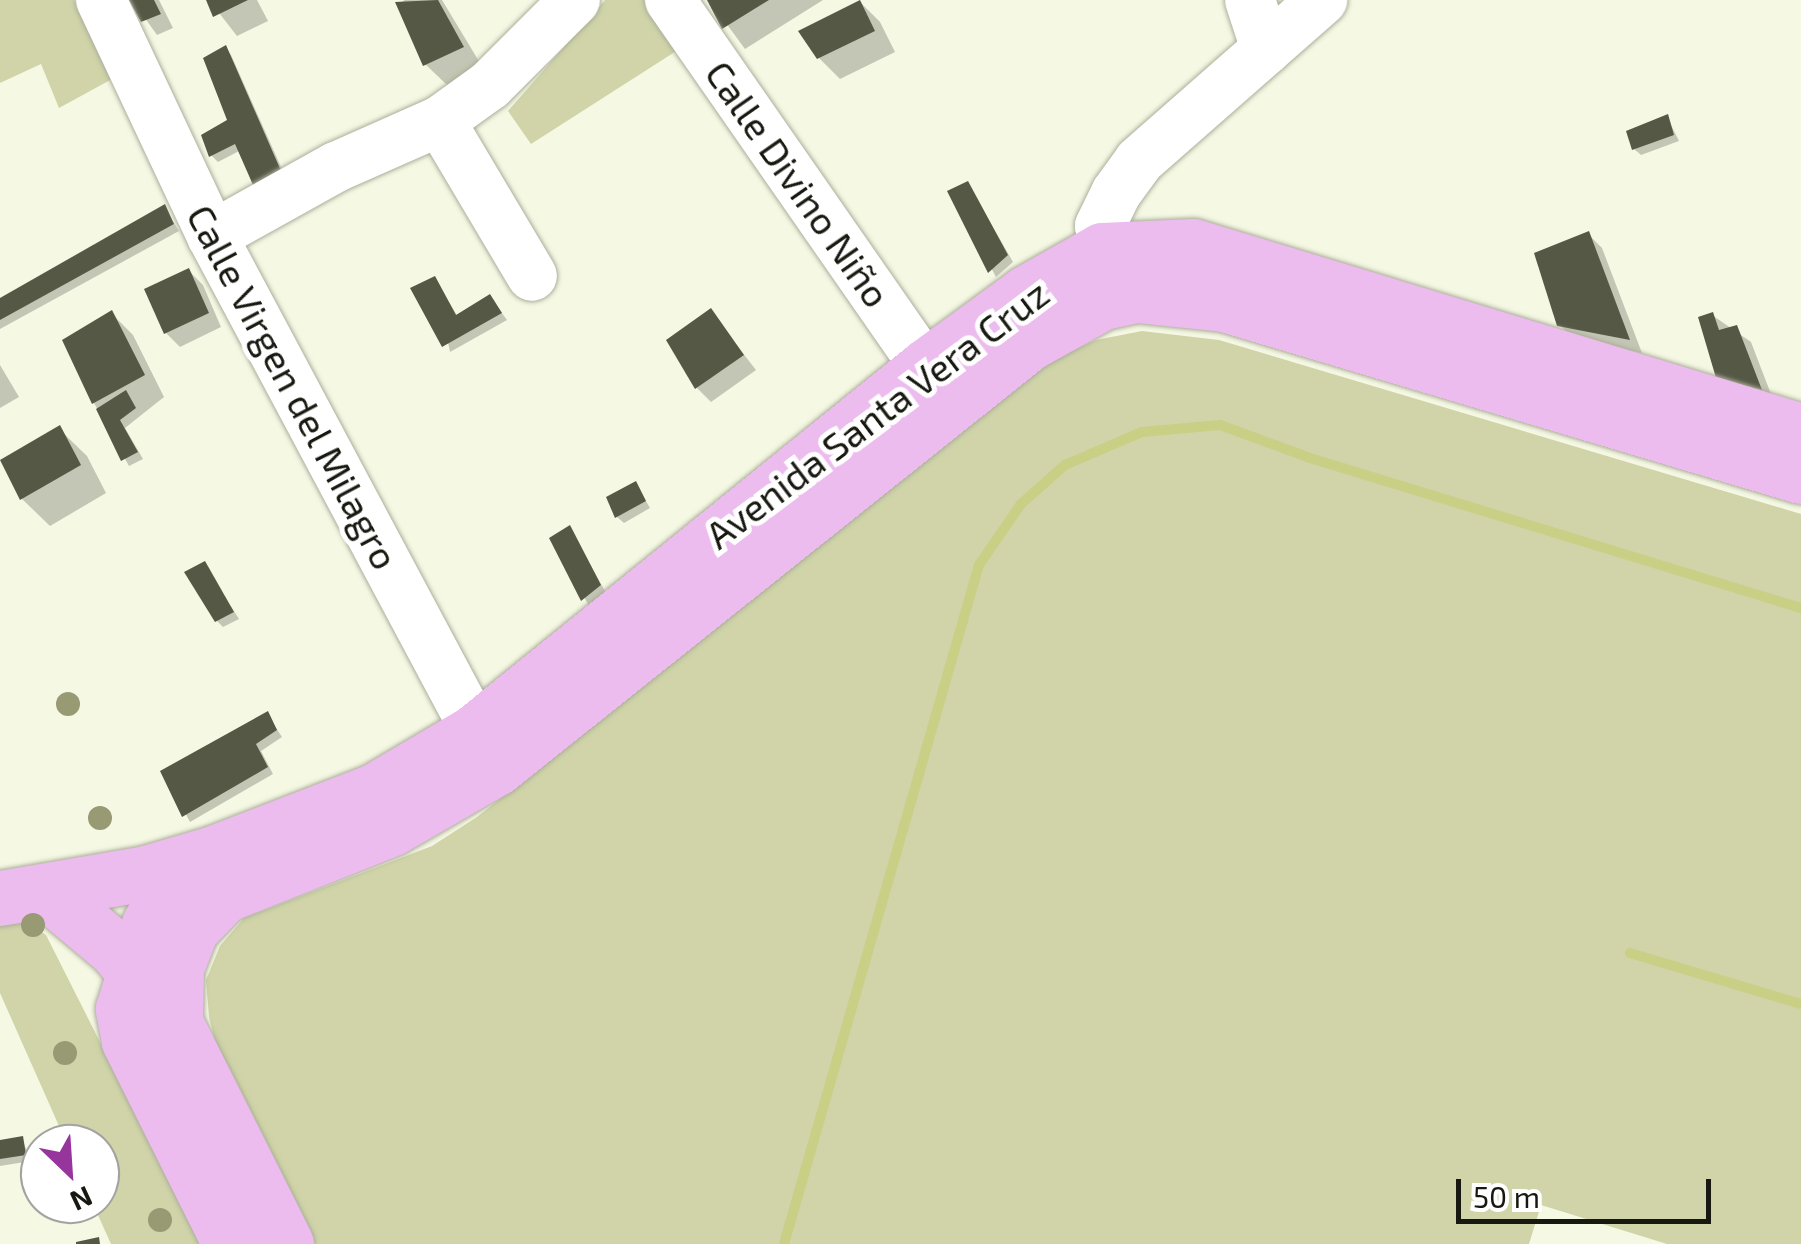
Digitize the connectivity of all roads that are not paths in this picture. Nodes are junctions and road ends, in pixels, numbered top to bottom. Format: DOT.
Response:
graph roads {
  1 [pos="101,0"];
  2 [pos="575,0"];
  3 [pos="670,0"];
  4 [pos="1250,0"];
  5 [pos="1322,0"];
  6 [pos="1266,48"];
  7 [pos="440,121"];
  8 [pos="212,236"];
  9 [pos="1109,275"];
  10 [pos="532,276"];
  11 [pos="926,367"];
  12 [pos="1801,431"];
  13 [pos="1801,476"];
  14 [pos="484,750"];
  15 [pos="211,854"];
  16 [pos="24,895"];
  17 [pos="132,968"];
  18 [pos="175,1022"];
  19 [pos="230,1244"];
  20 [pos="286,1244"];
  1 -- 8 [label="street, Calle Virgen del Milagro"];
  2 -- 7 [label="street"];
  3 -- 11 [label="street, Calle Divino Niño"];
  4 -- 6 [label="street"];
  5 -- 6 [label="street"];
  6 -- 9 [label="street"];
  7 -- 8 [label="street"];
  7 -- 10 [label="street"];
  8 -- 14 [label="street, Calle Virgen del Milagro"];
  9 -- 11 [label="main road, Avenida Santa Vera Cruz"];
  9 -- 12 [label="main road, Avenida Santa Vera Cruz"];
  9 -- 13 [label="main road, Avenida Santa Vera Cruz"];
  9 -- 14 [label="main road, Avenida Santa Vera Cruz"];
  11 -- 14 [label="main road, Avenida Santa Vera Cruz"];
  14 -- 15 [label="main road, Avenida Santa Vera Cruz"];
  14 -- 18 [label="main road, Avenida Santa Vera Cruz"];
  15 -- 16 [label="main road"];
  15 -- 17 [label="main road, Avenida Santa Vera Cruz"];
  16 -- 17 [label="main road"];
  17 -- 18 [label="main road"];
  17 -- 19 [label="main road, Avenida Santa Vera Cruz"];
  18 -- 20 [label="main road"];
}
